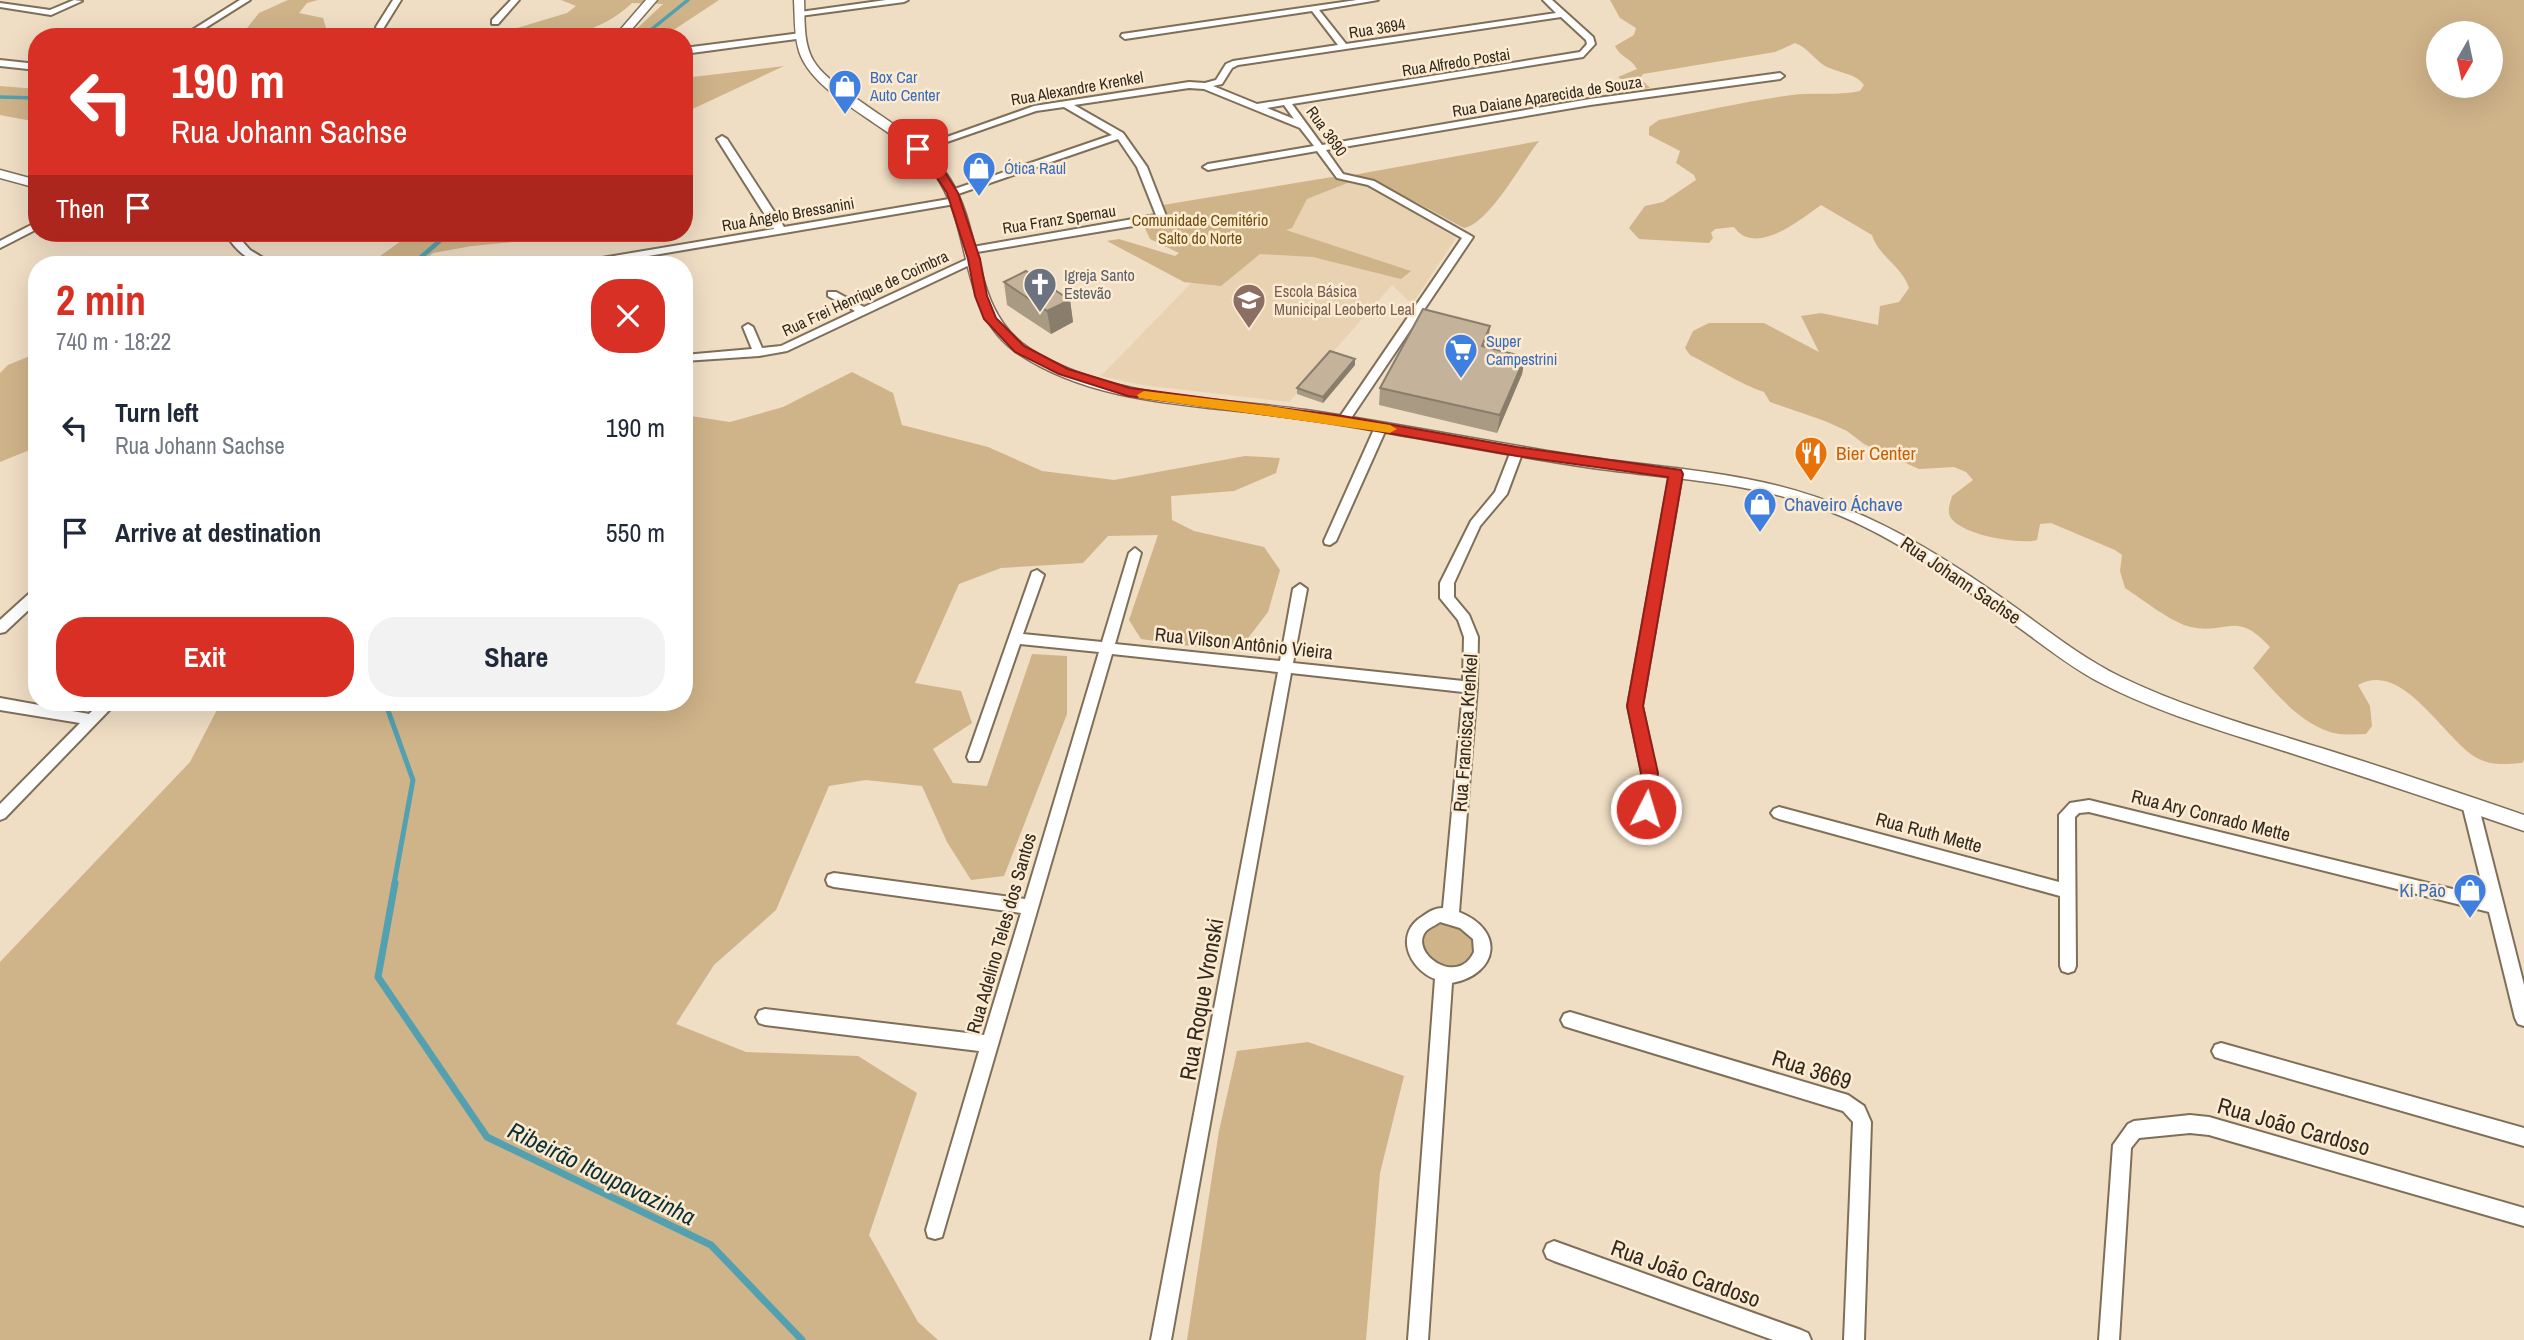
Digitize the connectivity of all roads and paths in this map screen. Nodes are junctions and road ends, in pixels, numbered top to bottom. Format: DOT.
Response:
graph roads {
  1 [pos="246,0"];
  2 [pos="397,0"];
  3 [pos="515,0"];
  4 [pos="652,0"];
  5 [pos="904,0"];
  6 [pos="1374,0"];
  7 [pos="1547,0"];
  8 [pos="78,1"];
  9 [pos="0,5"];
  10 [pos="800,7"];
  11 [pos="1314,9"];
  12 [pos="1563,14"];
  13 [pos="495,22"];
  14 [pos="380,27"];
  15 [pos="201,28"];
  16 [pos="626,28"];
  17 [pos="801,36"];
  18 [pos="1125,36"];
  19 [pos="1344,47"];
  20 [pos="693,50"];
  21 [pos="0,63"];
  22 [pos="28,66"];
  23 [pos="1780,76"];
  24 [pos="1205,86"];
  25 [pos="1286,102"];
  26 [pos="1063,103"];
  27 [pos="1257,107"];
  28 [pos="1305,127"];
  29 [pos="1120,135"];
  30 [pos="722,139"];
  31 [pos="918,149"];
  32 [pos="1320,149"];
  33 [pos="1208,167"];
  34 [pos="0,174"];
  35 [pos="28,182"];
  36 [pos="953,197"];
  37 [pos="28,230"];
  38 [pos="781,231"];
  39 [pos="235,242"];
  40 [pos="0,245"];
  41 [pos="972,254"];
  42 [pos="249,256"];
  43 [pos="632,256"];
  44 [pos="832,294"];
  45 [pos="863,311"];
  46 [pos="748,327"];
  47 [pos="759,353"];
  48 [pos="693,357"];
  49 [pos="1343,421"];
  50 [pos="1381,427"];
  51 [pos="1517,451"];
  52 [pos="1676,474"];
  53 [pos="1330,541"];
  54 [pos="1135,553"];
  55 [pos="1037,575"];
  56 [pos="1300,589"];
  57 [pos="28,602"];
  58 [pos="0,628"];
  59 [pos="1015,638"];
  60 [pos="1106,648"];
  61 [pos="1285,667"];
  62 [pos="1470,687"];
  63 [pos="0,704"];
  64 [pos="28,709"];
  65 [pos="40,711"];
  66 [pos="101,711"];
  67 [pos="92,720"];
  68 [pos="974,757"];
  69 [pos="2470,804"];
  70 [pos="1646,809"];
  71 [pos="1779,813"];
  72 [pos="0,814"];
  73 [pos="2524,823"];
  74 [pos="834,880"];
  75 [pos="2068,891"];
  76 [pos="1030,906"];
  77 [pos="2494,906"];
  78 [pos="1451,915"];
  79 [pos="2068,966"];
  80 [pos="1444,975"];
  81 [pos="765,1017"];
  82 [pos="2524,1018"];
  83 [pos="1570,1020"];
  84 [pos="990,1044"];
  85 [pos="2221,1051"];
  86 [pos="2524,1137"];
  87 [pos="2524,1217"];
  88 [pos="935,1230"];
  89 [pos="1554,1251"];
  90 [pos="1161,1340"];
  91 [pos="1418,1340"];
  92 [pos="1801,1340"];
  93 [pos="1854,1340"];
  94 [pos="2109,1340"];
  1 -- 15 [label="street"];
  2 -- 14 [label="street"];
  3 -- 13 [label="street"];
  4 -- 16 [label="street"];
  5 -- 10 [label="street"];
  6 -- 11 [label="street"];
  7 -- 12 [label="street, Rua Alfredo Postai"];
  8 -- 9 [label="street"];
  10 -- 17 [label="street, Rua Johann Sachse"];
  11 -- 18 [label="street"];
  11 -- 19 [label="street"];
  12 -- 19 [label="street, Rua 3694"];
  12 -- 25 [label="street, Rua Alfredo Postai"];
  17 -- 20 [label="street"];
  17 -- 31 [label="street, Rua Johann Sachse"];
  19 -- 24 [label="street, Rua 3694"];
  21 -- 22 [label="street"];
  23 -- 32 [label="street, Rua Daiane Aparecida de Souza"];
  24 -- 26 [label="street, Rua Alexandre Krenkel"];
  24 -- 27 [label="street"];
  25 -- 27 [label="street, Rua Alfredo Postai"];
  25 -- 28 [label="street, Rua 3690"];
  26 -- 29 [label="street, Rua Franz Spernau"];
  26 -- 31 [label="street, Rua Alexandre Krenkel"];
  27 -- 28 [label="street"];
  28 -- 32 [label="street, Rua 3690"];
  29 -- 36 [label="street, Rua Ângelo Bressanini"];
  29 -- 41 [label="street, Rua Franz Spernau"];
  30 -- 38 [label="street"];
  31 -- 36 [label="street, Rua Johann Sachse"];
  32 -- 33 [label="street, Rua Daiane Aparecida de Souza"];
  32 -- 49 [label="street, Rua 3690"];
  34 -- 35 [label="street"];
  36 -- 38 [label="street, Rua Ângelo Bressanini"];
  36 -- 41 [label="street, Rua Johann Sachse"];
  37 -- 40 [label="street"];
  38 -- 43 [label="street, Rua Ângelo Bressanini"];
  39 -- 42 [label="street"];
  41 -- 45 [label="street, Rua Frei Henrique de Coimbra"];
  41 -- 49 [label="street, Rua Johann Sachse"];
  44 -- 45 [label="street"];
  45 -- 47 [label="street, Rua Frei Henrique de Coimbra"];
  46 -- 47 [label="street"];
  47 -- 48 [label="street, Rua Frei Henrique de Coimbra"];
  49 -- 50 [label="street, Rua Johann Sachse"];
  50 -- 51 [label="street, Rua Johann Sachse"];
  50 -- 53 [label="street"];
  51 -- 52 [label="street, Rua Johann Sachse"];
  51 -- 62 [label="street, Rua Francisca Krenkel"];
  52 -- 69 [label="street, Rua Johann Sachse"];
  52 -- 70 [label="street"];
  54 -- 60 [label="street, Rua Adelino Teles dos Santos"];
  55 -- 59 [label="street"];
  56 -- 61 [label="street, Rua Roque Vronski"];
  57 -- 58 [label="street"];
  59 -- 60 [label="street, Rua Vilson Antônio Vieira"];
  59 -- 68 [label="street"];
  60 -- 61 [label="street, Rua Vilson Antônio Vieira"];
  60 -- 76 [label="street, Rua Adelino Teles dos Santos"];
  61 -- 62 [label="street, Rua Vilson Antônio Vieira"];
  61 -- 90 [label="street, Rua Roque Vronski"];
  62 -- 78 [label="street, Rua Francisca Krenkel"];
  63 -- 64 [label="street"];
  65 -- 67 [label="street"];
  66 -- 67 [label="street"];
  67 -- 72 [label="street"];
  69 -- 73 [label="street, Rua Johann Sachse"];
  69 -- 77 [label="street"];
  71 -- 75 [label="street, Rua Ruth Mette"];
  74 -- 76 [label="street"];
  75 -- 77 [label="street, Rua Ary Conrado Mette"];
  75 -- 79 [label="street, Rua Ary Conrado Mette"];
  76 -- 84 [label="street, Rua Adelino Teles dos Santos"];
  77 -- 82 [label="street"];
  78 -- 80 [label="street"];
  78 -- 80 [label="street"];
  80 -- 91 [label="street"];
  81 -- 84 [label="street"];
  83 -- 93 [label="street, Rua 3669"];
  84 -- 88 [label="street, Rua Adelino Teles dos Santos"];
  85 -- 86 [label="street"];
  87 -- 94 [label="street, Rua João Cardoso"];
  89 -- 92 [label="street, Rua João Cardoso"];
}
